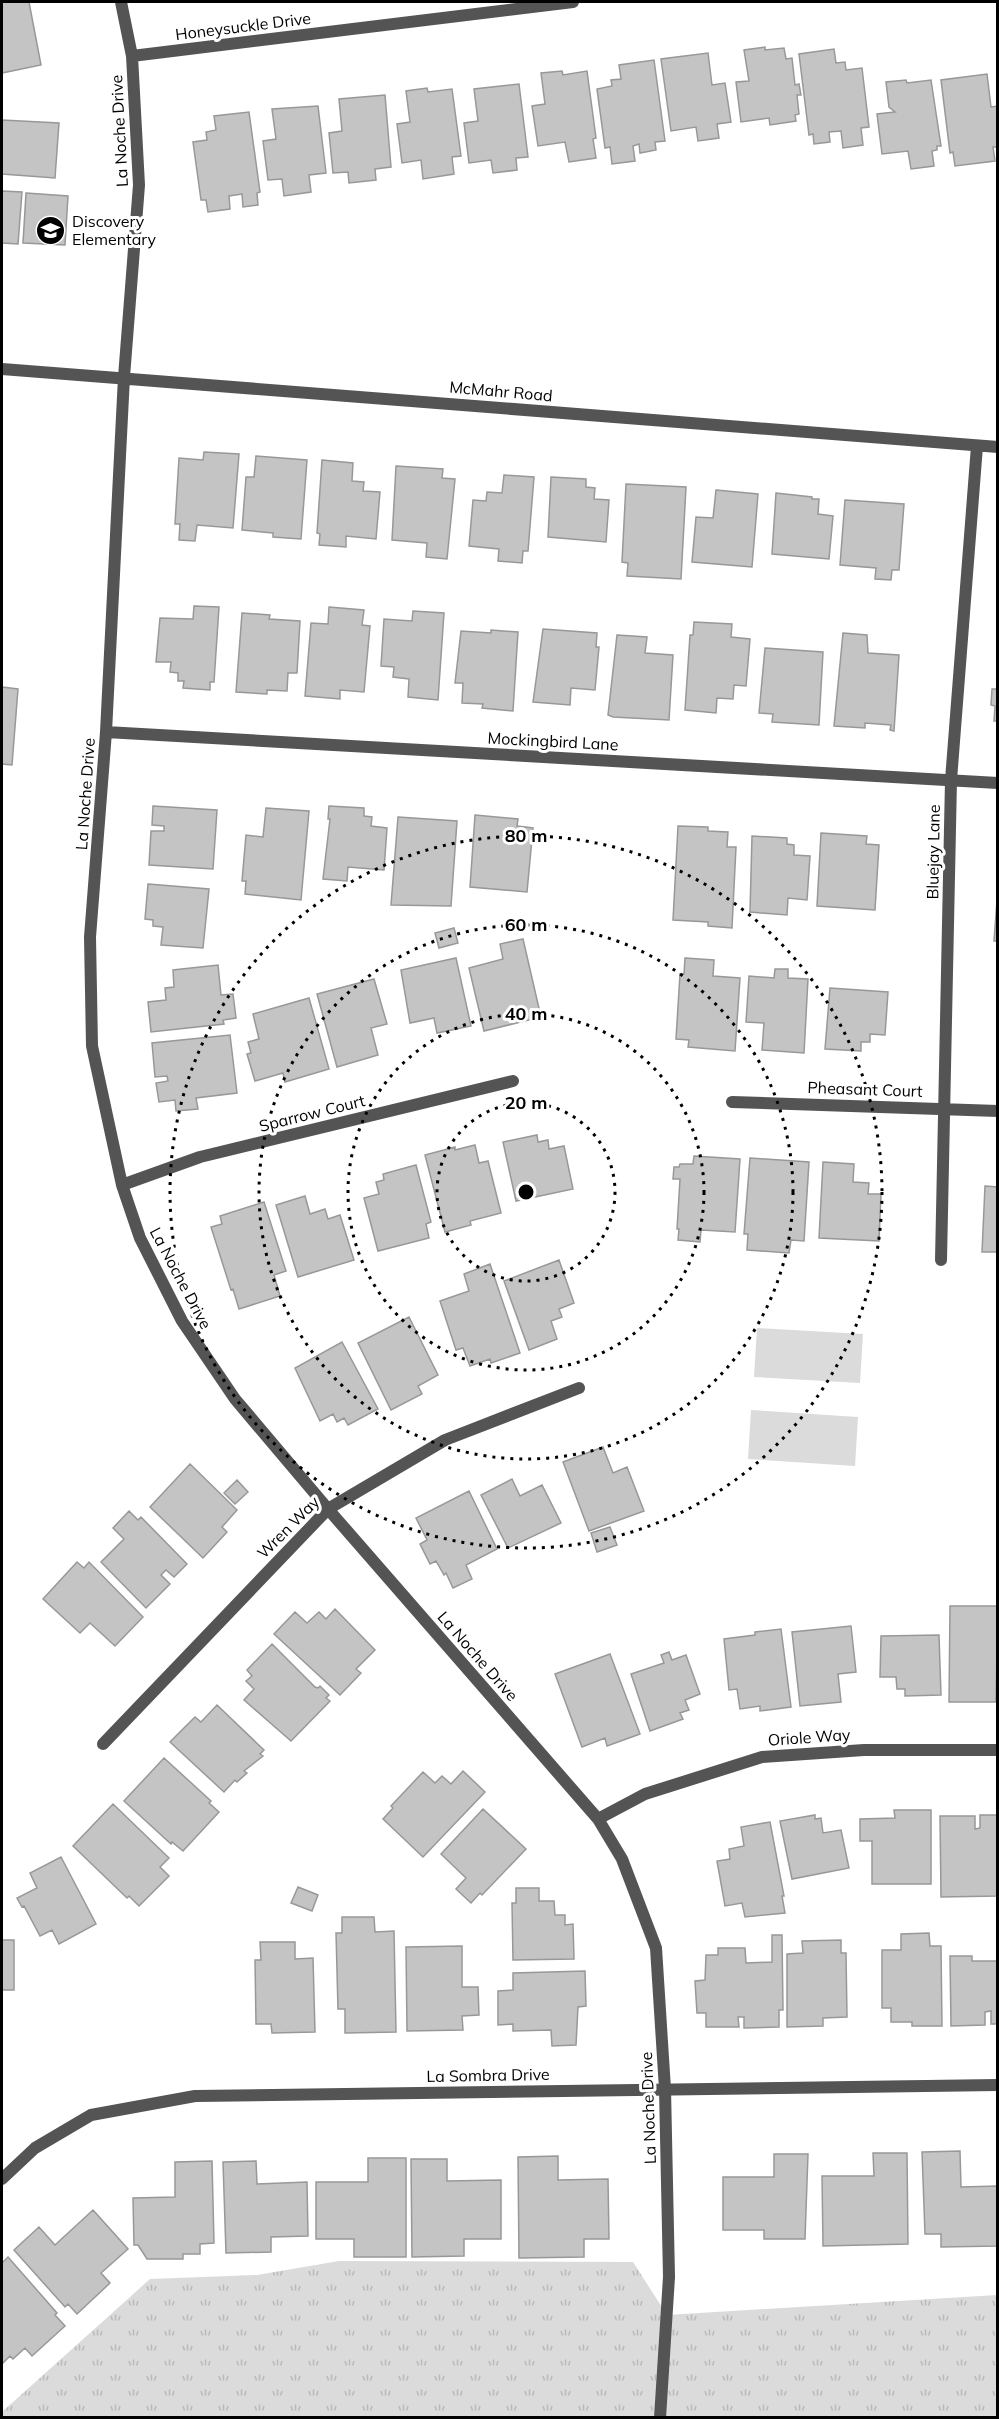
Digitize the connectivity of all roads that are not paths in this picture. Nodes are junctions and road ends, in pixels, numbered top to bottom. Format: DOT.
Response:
graph roads {
  1 [pos="121,2"];
  2 [pos="573,2"];
  3 [pos="132,56"];
  4 [pos="2,369"];
  5 [pos="124,377"];
  6 [pos="977,446"];
  7 [pos="998,447"];
  8 [pos="106,732"];
  9 [pos="951,780"];
  10 [pos="998,783"];
  11 [pos="513,1081"];
  12 [pos="732,1102"];
  13 [pos="945,1108"];
  14 [pos="998,1110"];
  15 [pos="122,1185"];
  16 [pos="942,1260"];
  17 [pos="579,1388"];
  18 [pos="328,1509"];
  19 [pos="103,1744"];
  20 [pos="998,1750"];
  21 [pos="598,1819"];
  22 [pos="998,2085"];
  23 [pos="665,2089"];
  24 [pos="2,2179"];
  25 [pos="660,2418"];
  1 -- 3 [label="street, La Noche Drive"];
  2 -- 3 [label="street, Honeysuckle Drive"];
  3 -- 5 [label="street, La Noche Drive"];
  4 -- 5 [label="street, McMahr Road"];
  5 -- 6 [label="street, McMahr Road"];
  5 -- 8 [label="street, La Noche Drive"];
  6 -- 7 [label="street, McMahr Road"];
  6 -- 9 [label="street, Bluejay Lane"];
  8 -- 9 [label="street, Mockingbird Lane"];
  8 -- 15 [label="street, La Noche Drive"];
  9 -- 10 [label="street, Mockingbird Lane"];
  9 -- 13 [label="street, Bluejay Lane"];
  11 -- 15 [label="street, Sparrow Court"];
  12 -- 13 [label="street, Pheasant Court"];
  13 -- 14 [label="street, Pheasant Court"];
  13 -- 16 [label="street, Bluejay Lane"];
  15 -- 18 [label="street, La Noche Drive"];
  17 -- 18 [label="street, Wren Way"];
  18 -- 19 [label="street, Wren Way"];
  18 -- 21 [label="street, La Noche Drive"];
  20 -- 21 [label="street, Oriole Way"];
  21 -- 23 [label="street, La Noche Drive"];
  22 -- 23 [label="street, La Sombra Drive"];
  23 -- 24 [label="street, La Sombra Drive"];
  23 -- 25 [label="street, La Noche Drive"];
}
